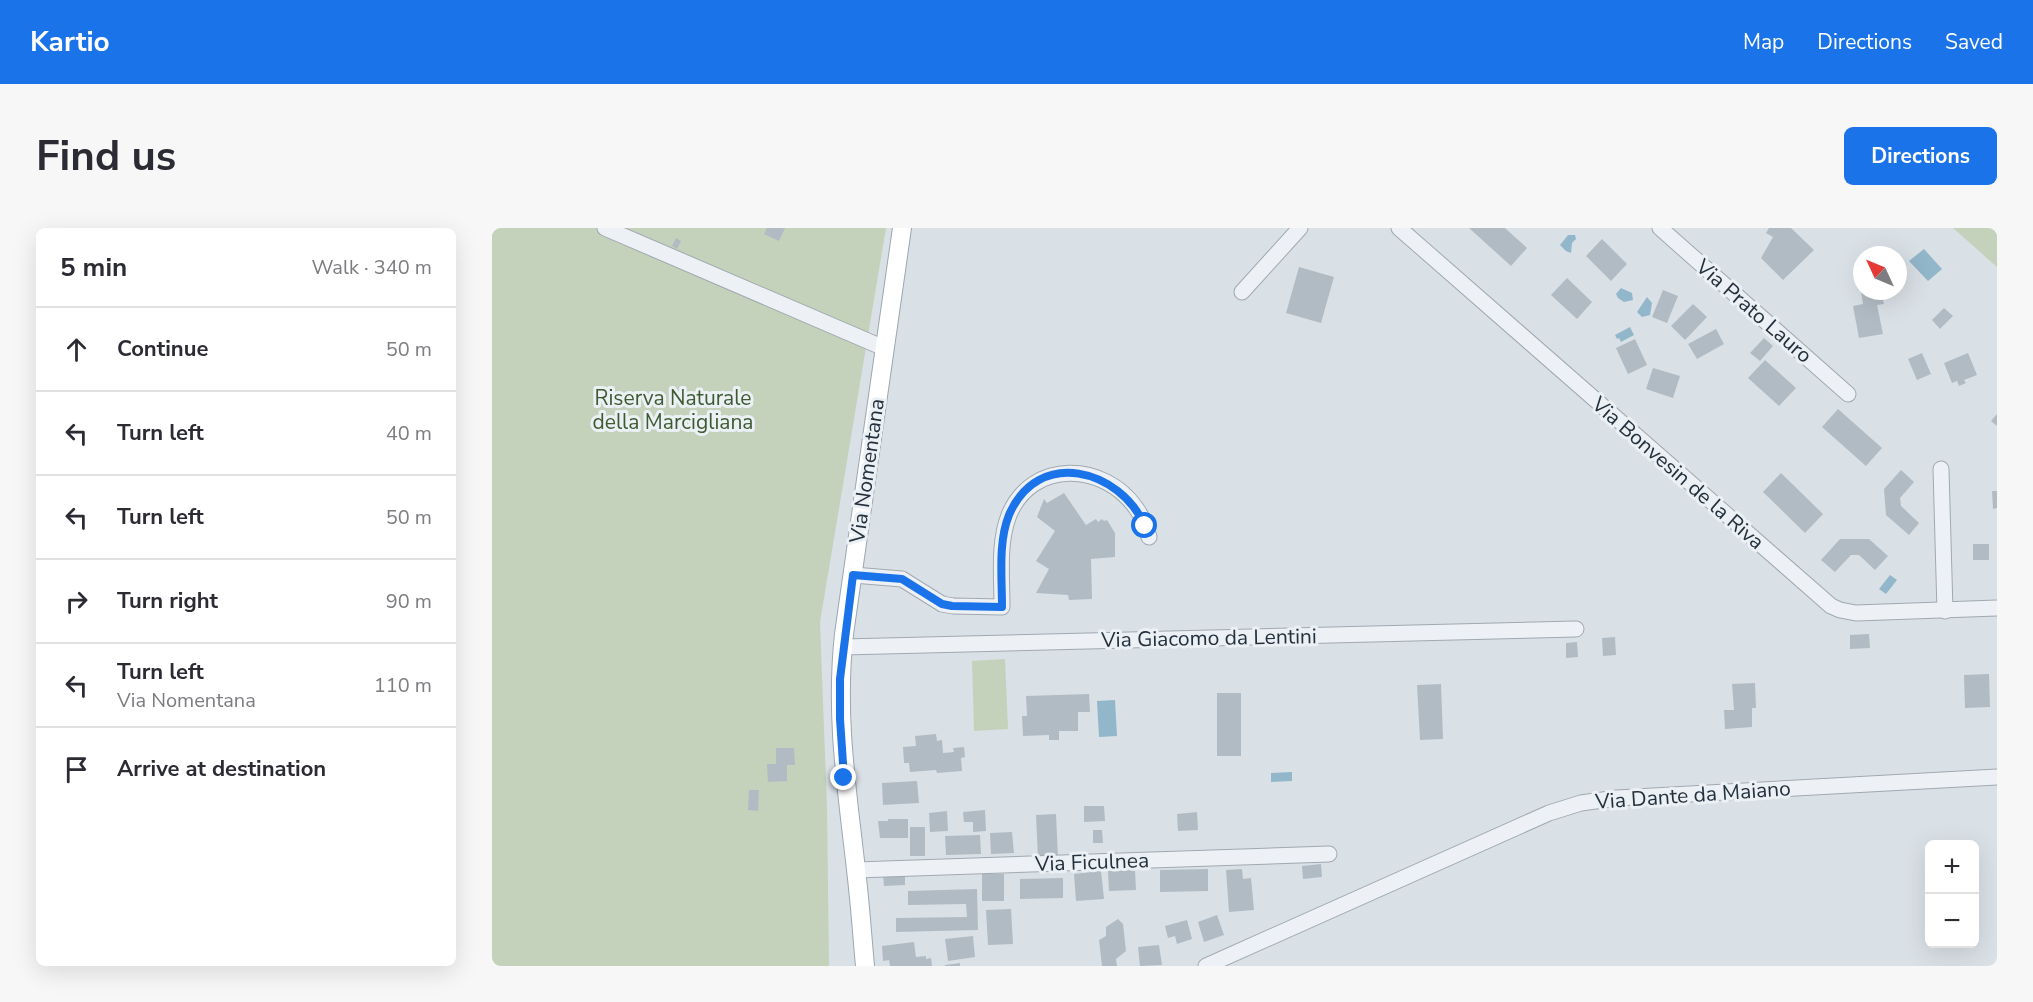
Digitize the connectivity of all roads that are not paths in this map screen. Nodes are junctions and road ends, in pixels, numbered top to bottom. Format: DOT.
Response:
graph roads {
  1 [pos="605,228"];
  2 [pos="902,228"];
  3 [pos="1300,228"];
  4 [pos="1399,228"];
  5 [pos="1660,228"];
  6 [pos="1242,291"];
  7 [pos="884,348"];
  8 [pos="1848,394"];
  9 [pos="1941,469"];
  10 [pos="1149,537"];
  11 [pos="853,575"];
  12 [pos="1997,609"];
  13 [pos="1945,610"];
  14 [pos="1576,628"];
  15 [pos="843,647"];
  16 [pos="1997,777"];
  17 [pos="1329,854"];
  18 [pos="856,870"];
  19 [pos="865,966"];
  20 [pos="1206,966"];
  1 -- 7 [label="street"];
  2 -- 7 [label="main road, Via Nomentana"];
  3 -- 6 [label="street"];
  4 -- 13 [label="street, Via Bonvesin de la Riva"];
  5 -- 8 [label="street, Via Prato Lauro"];
  7 -- 11 [label="main road, Via Nomentana"];
  9 -- 13 [label="street"];
  10 -- 11 [label="street"];
  11 -- 15 [label="main road, Via Nomentana"];
  12 -- 13 [label="street, Via Bonvesin de la Riva"];
  14 -- 15 [label="street, Via Giacomo da Lentini"];
  15 -- 18 [label="main road, Via Nomentana"];
  16 -- 20 [label="street, Via Dante da Maiano"];
  17 -- 18 [label="street, Via Ficulnea"];
  18 -- 19 [label="main road, Via Nomentana"];
}
